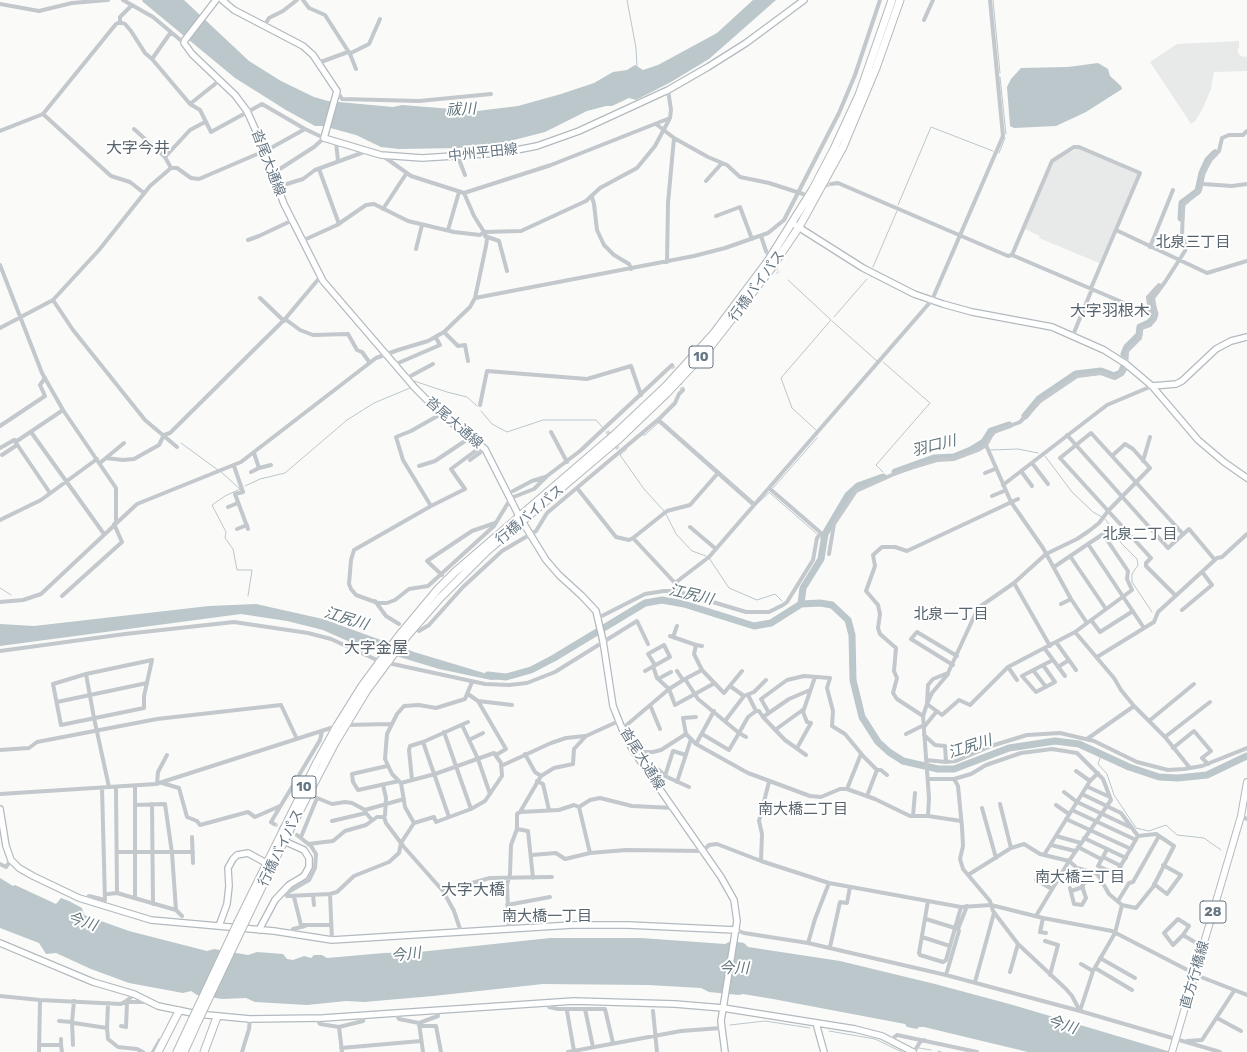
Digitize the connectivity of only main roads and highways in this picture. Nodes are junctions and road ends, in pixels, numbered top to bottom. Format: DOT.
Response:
graph roads {
  1 [pos="892,0"];
  2 [pos="900,0"];
  3 [pos="795,225"];
  4 [pos="384,661"];
  5 [pos="1247,782"];
  6 [pos="241,923"];
  7 [pos="178,1010"];
  8 [pos="217,1017"];
  9 [pos="195,1020"];
  10 [pos="158,1052"];
  11 [pos="177,1052"];
  12 [pos="184,1052"];
  13 [pos="204,1052"];
  14 [pos="1172,1052"];
  1 -- 3 [label="highway, 行橋バイパス / 10"];
  2 -- 3 [label="highway, 行橋バイパス / 10"];
  3 -- 4 [label="highway, 行橋バイパス / 10"];
  4 -- 6 [label="highway, 行橋バイパス / 10"];
  4 -- 6 [label="highway, 行橋バイパス / 10"];
  5 -- 14 [label="main road, 直方行橋線 / 28"];
  6 -- 9 [label="highway, 行橋バイパス / 10, bridge"];
  7 -- 10 [label="highway"];
  8 -- 13 [label="highway"];
  9 -- 11 [label="highway, 行橋バイパス / 10"];
  9 -- 12 [label="highway, 行橋バイパス / 10"];
}
